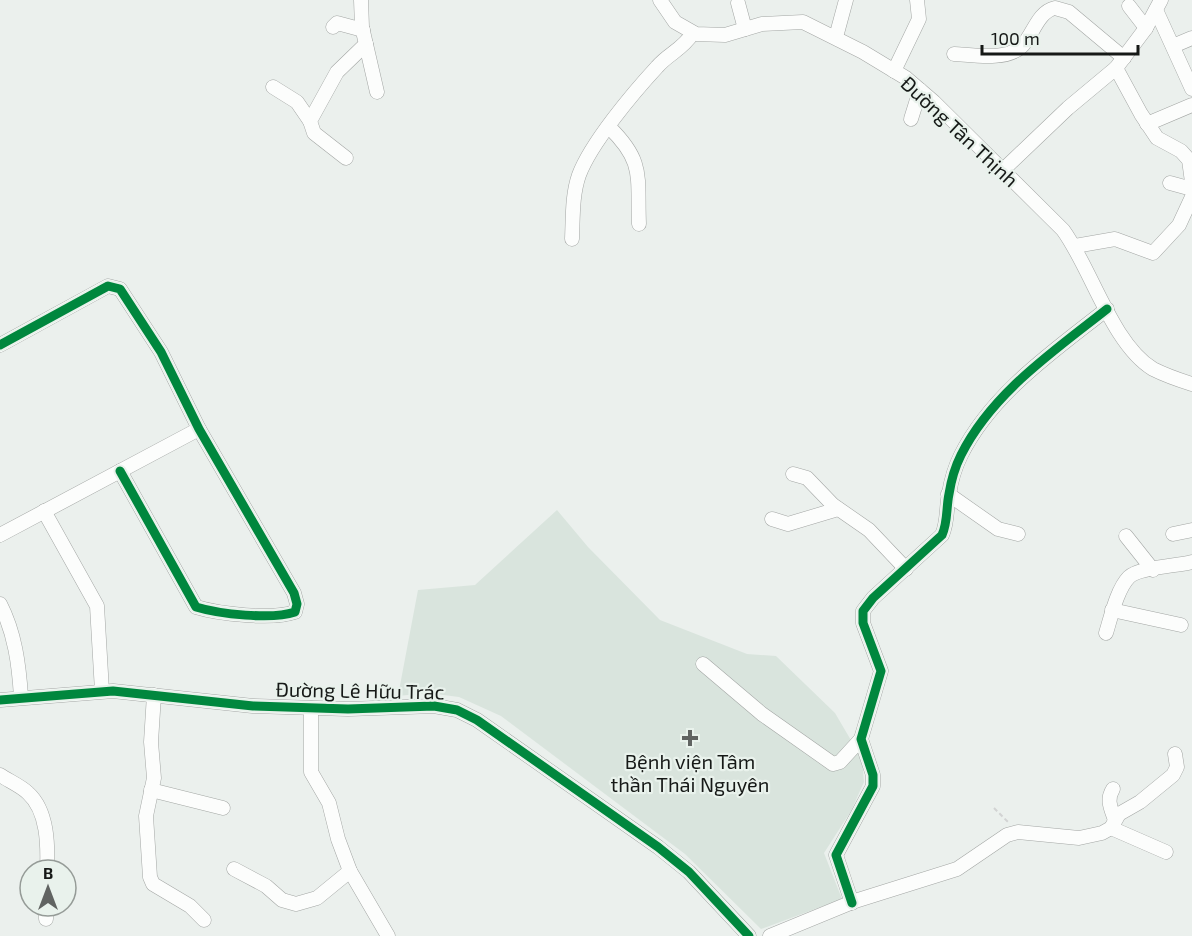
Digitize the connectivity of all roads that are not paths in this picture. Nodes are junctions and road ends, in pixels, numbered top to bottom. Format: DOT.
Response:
graph roads {
  1 [pos="361,0"];
  2 [pos="660,0"];
  3 [pos="846,0"];
  4 [pos="917,0"];
  5 [pos="738,3"];
  6 [pos="1159,5"];
  7 [pos="1129,6"];
  8 [pos="333,27"];
  9 [pos="1146,28"];
  10 [pos="745,29"];
  11 [pos="363,30"];
  12 [pos="693,33"];
  13 [pos="836,37"];
  14 [pos="1192,38"];
  15 [pos="366,44"];
  16 [pos="1173,46"];
  17 [pos="954,54"];
  18 [pos="1120,63"];
  19 [pos="894,71"];
  20 [pos="273,87"];
  21 [pos="1192,89"];
  22 [pos="920,90"];
  23 [pos="377,92"];
  24 [pos="1192,105"];
  25 [pos="911,119"];
  26 [pos="310,121"];
  27 [pos="1147,124"];
  28 [pos="609,127"];
  29 [pos="346,158"];
  30 [pos="1003,170"];
  31 [pos="1191,173"];
  32 [pos="1170,183"];
  33 [pos="1192,189"];
  34 [pos="1192,197"];
  35 [pos="639,224"];
  36 [pos="572,238"];
  37 [pos="1075,246"];
  38 [pos="1107,309"];
  39 [pos="0,345"];
  40 [pos="1192,384"];
  41 [pos="199,429"];
  42 [pos="120,471"];
  43 [pos="793,474"];
  44 [pos="948,494"];
  45 [pos="838,509"];
  46 [pos="44,511"];
  47 [pos="772,519"];
  48 [pos="1192,530"];
  49 [pos="1018,534"];
  50 [pos="1173,534"];
  51 [pos="0,535"];
  52 [pos="1126,536"];
  53 [pos="1192,562"];
  54 [pos="906,569"];
  55 [pos="1153,570"];
  56 [pos="0,604"];
  57 [pos="1112,610"];
  58 [pos="1180,625"];
  59 [pos="1106,633"];
  60 [pos="703,664"];
  61 [pos="102,691"];
  62 [pos="154,695"];
  63 [pos="21,697"];
  64 [pos="0,700"];
  65 [pos="311,708"];
  66 [pos="861,739"];
  67 [pos="1175,754"];
  68 [pos="0,775"];
  69 [pos="1113,789"];
  70 [pos="151,790"];
  71 [pos="223,808"];
  72 [pos="1113,824"];
  73 [pos="1166,852"];
  74 [pos="47,858"];
  75 [pos="234,869"];
  76 [pos="350,871"];
  77 [pos="852,903"];
  78 [pos="204,920"];
  79 [pos="388,936"];
  80 [pos="749,936"];
  81 [pos="770,936"];
  1 -- 11 [label="street"];
  2 -- 12 [label="street"];
  3 -- 13 [label="street"];
  4 -- 19 [label="street"];
  5 -- 10 [label="street"];
  6 -- 9 [label="street"];
  6 -- 16 [label="street"];
  7 -- 9 [label="street"];
  8 -- 11 [label="street"];
  9 -- 18 [label="street"];
  10 -- 12 [label="street, Đường Tân Thịnh"];
  10 -- 13 [label="street, Đường Tân Thịnh"];
  11 -- 15 [label="street"];
  12 -- 28 [label="street"];
  13 -- 19 [label="street, Đường Tân Thịnh"];
  14 -- 16 [label="street"];
  15 -- 23 [label="street"];
  15 -- 26 [label="street"];
  16 -- 21 [label="street"];
  17 -- 18 [label="street"];
  18 -- 27 [label="street"];
  18 -- 30 [label="street"];
  19 -- 22 [label="street, Đường Tân Thịnh"];
  20 -- 26 [label="street"];
  22 -- 25 [label="street"];
  22 -- 30 [label="street, Đường Tân Thịnh"];
  24 -- 27 [label="street"];
  26 -- 29 [label="street"];
  27 -- 31 [label="street"];
  28 -- 35 [label="street"];
  28 -- 36 [label="street"];
  30 -- 37 [label="street, Đường Tân Thịnh"];
  32 -- 33 [label="street"];
  34 -- 37 [label="street"];
  37 -- 38 [label="street, Đường Tân Thịnh"];
  38 -- 40 [label="street, Đường Tân Thịnh"];
  38 -- 44 [label="street"];
  39 -- 41 [label="street"];
  41 -- 42 [label="street"];
  41 -- 42 [label="street"];
  42 -- 46 [label="street"];
  43 -- 45 [label="street"];
  44 -- 49 [label="street"];
  44 -- 54 [label="street"];
  45 -- 47 [label="street"];
  45 -- 54 [label="street"];
  46 -- 51 [label="street"];
  46 -- 61 [label="street"];
  48 -- 50 [label="street"];
  52 -- 55 [label="street"];
  53 -- 55 [label="street"];
  54 -- 66 [label="street"];
  55 -- 57 [label="street"];
  56 -- 63 [label="street"];
  57 -- 58 [label="street"];
  57 -- 59 [label="street"];
  60 -- 66 [label="street"];
  61 -- 62 [label="street, Đường Lê Hữu Trác"];
  61 -- 63 [label="street, Đường Lê Hữu Trác"];
  62 -- 65 [label="street, Đường Lê Hữu Trác"];
  62 -- 70 [label="street"];
  63 -- 64 [label="street, Đường Lê Hữu Trác"];
  65 -- 76 [label="street"];
  65 -- 80 [label="street, Đường Lê Hữu Trác"];
  66 -- 77 [label="street"];
  67 -- 72 [label="street"];
  68 -- 74 [label="street"];
  69 -- 72 [label="street"];
  70 -- 71 [label="street"];
  70 -- 78 [label="street"];
  72 -- 73 [label="street"];
  72 -- 77 [label="street"];
  75 -- 76 [label="street"];
  76 -- 79 [label="street"];
  77 -- 81 [label="street"];
}
